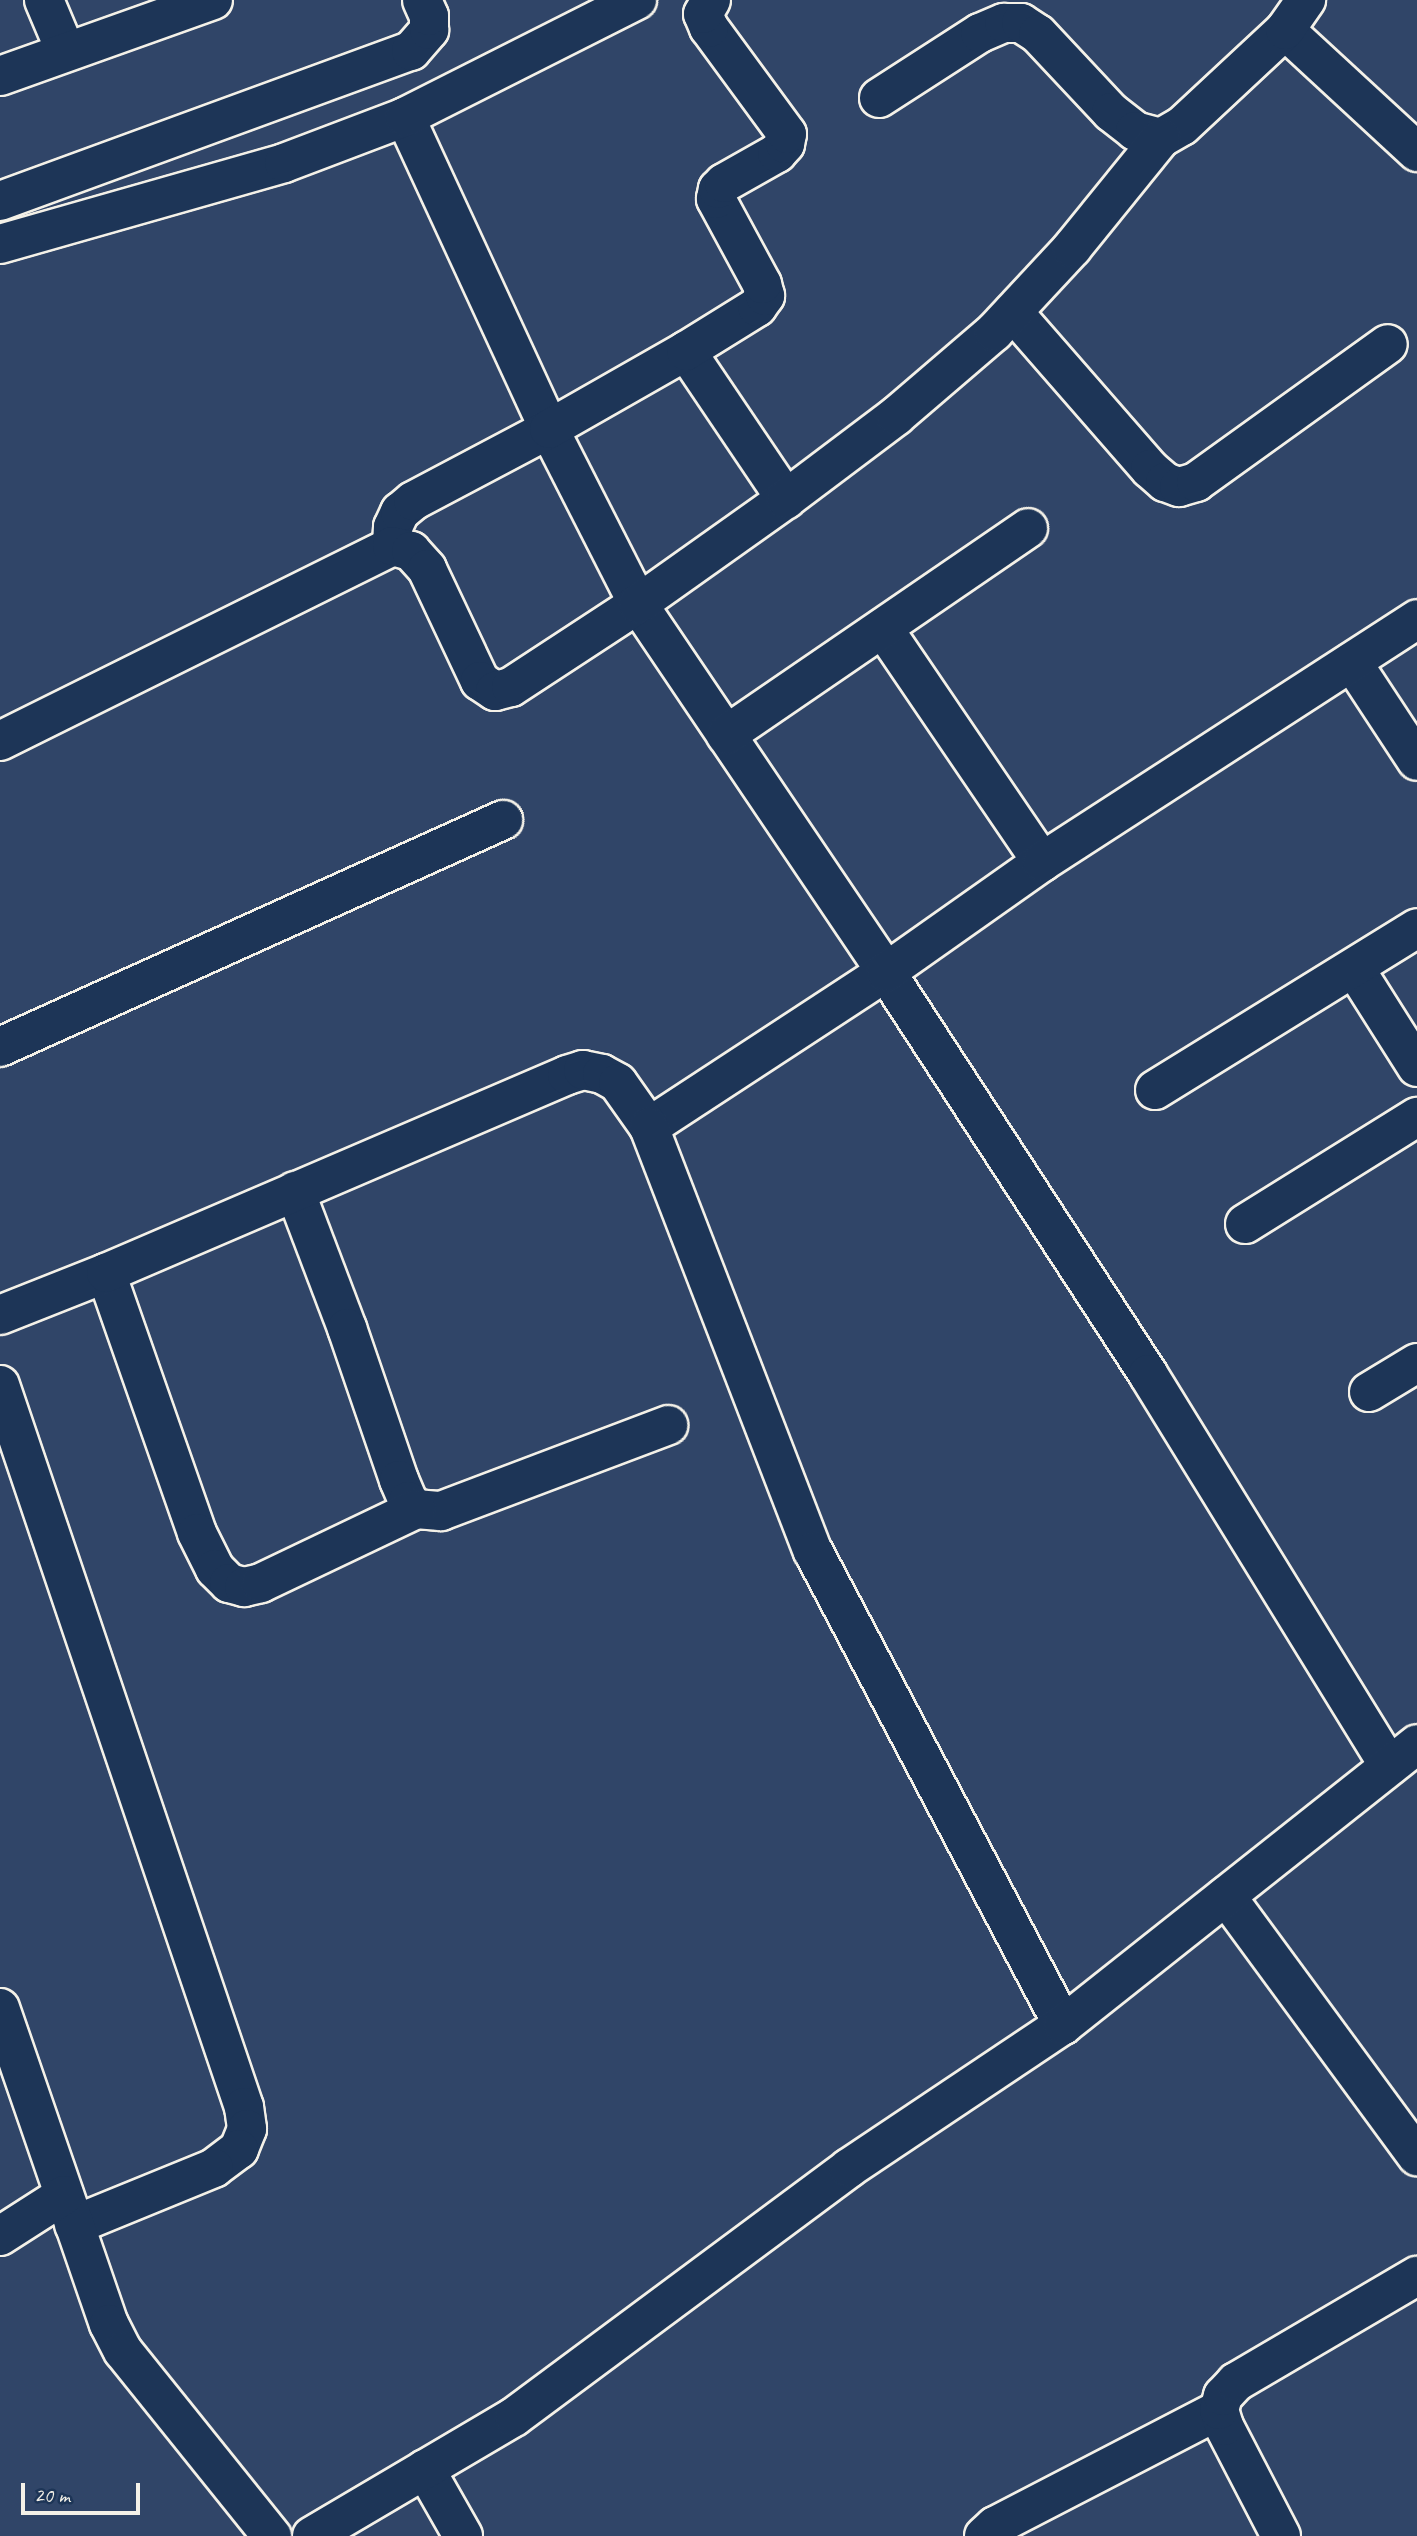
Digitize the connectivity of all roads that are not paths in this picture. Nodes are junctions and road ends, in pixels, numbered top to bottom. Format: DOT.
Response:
graph roads {
  1 [pos="44,0"];
  2 [pos="213,0"];
  3 [pos="422,0"];
  4 [pos="637,0"];
  5 [pos="703,5"];
  6 [pos="1296,15"];
  7 [pos="66,52"];
  8 [pos="0,76"];
  9 [pos="879,99"];
  10 [pos="405,117"];
  11 [pos="1161,138"];
  12 [pos="1417,152"];
  13 [pos="0,201"];
  14 [pos="0,244"];
  15 [pos="1013,312"];
  16 [pos="1388,344"];
  17 [pos="686,351"];
  18 [pos="549,429"];
  19 [pos="786,499"];
  20 [pos="1028,528"];
  21 [pos="392,546"];
  22 [pos="638,604"];
  23 [pos="1417,619"];
  24 [pos="883,628"];
  25 [pos="1352,662"];
  26 [pos="726,735"];
  27 [pos="0,741"];
  28 [pos="1417,761"];
  29 [pos="503,820"];
  30 [pos="1042,862"];
  31 [pos="1417,928"];
  32 [pos="1355,969"];
  33 [pos="886,972"];
  34 [pos="0,1046"];
  35 [pos="1417,1068"];
  36 [pos="1155,1090"];
  37 [pos="1417,1117"];
  38 [pos="649,1127"];
  39 [pos="295,1191"];
  40 [pos="1245,1224"];
  41 [pos="106,1273"];
  42 [pos="0,1315"];
  43 [pos="1417,1363"];
  44 [pos="0,1385"];
  45 [pos="1369,1392"];
  46 [pos="668,1425"];
  47 [pos="416,1509"];
  48 [pos="1403,1755"];
  49 [pos="1226,1896"];
  50 [pos="0,2008"];
  51 [pos="1063,2025"];
  52 [pos="1417,2156"];
  53 [pos="69,2210"];
  54 [pos="0,2236"];
  55 [pos="1417,2276"];
  56 [pos="1219,2410"];
  57 [pos="425,2469"];
  58 [pos="272,2536"];
  59 [pos="312,2536"];
  60 [pos="463,2536"];
  61 [pos="984,2536"];
  62 [pos="1281,2536"];
  1 -- 7 [label="street"];
  2 -- 7 [label="street"];
  3 -- 13 [label="street"];
  4 -- 10 [label="street"];
  5 -- 17 [label="street"];
  6 -- 11 [label="street"];
  6 -- 12 [label="street"];
  7 -- 8 [label="street"];
  9 -- 11 [label="street"];
  10 -- 14 [label="street"];
  10 -- 18 [label="street"];
  11 -- 15 [label="street"];
  15 -- 16 [label="street"];
  15 -- 19 [label="street"];
  17 -- 18 [label="street"];
  17 -- 19 [label="street"];
  18 -- 21 [label="street"];
  18 -- 22 [label="street"];
  19 -- 22 [label="street"];
  20 -- 24 [label="street"];
  21 -- 22 [label="street"];
  21 -- 27 [label="street"];
  22 -- 26 [label="street"];
  23 -- 25 [label="street"];
  24 -- 26 [label="street"];
  24 -- 30 [label="street"];
  25 -- 28 [label="street"];
  25 -- 30 [label="street"];
  26 -- 33 [label="street"];
  29 -- 34 [label="street"];
  30 -- 33 [label="street"];
  31 -- 32 [label="street"];
  32 -- 35 [label="street"];
  32 -- 36 [label="street"];
  33 -- 38 [label="street"];
  33 -- 48 [label="street"];
  37 -- 40 [label="street"];
  38 -- 39 [label="street"];
  38 -- 51 [label="street"];
  39 -- 41 [label="street"];
  39 -- 47 [label="street"];
  41 -- 42 [label="street"];
  41 -- 47 [label="street"];
  43 -- 45 [label="street"];
  44 -- 53 [label="street"];
  46 -- 47 [label="street"];
  48 -- 49 [label="street"];
  49 -- 51 [label="street"];
  49 -- 52 [label="street"];
  50 -- 53 [label="street"];
  51 -- 57 [label="street"];
  53 -- 54 [label="street"];
  53 -- 58 [label="street"];
  55 -- 56 [label="street"];
  56 -- 61 [label="street"];
  56 -- 62 [label="street"];
  57 -- 59 [label="street"];
  57 -- 60 [label="street"];
}
